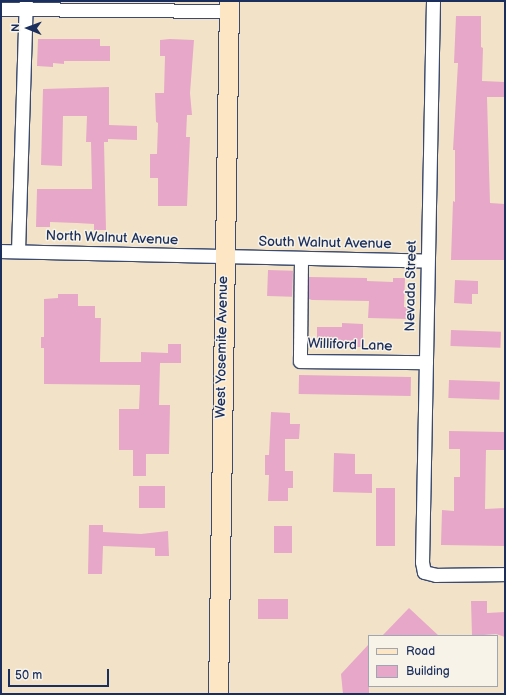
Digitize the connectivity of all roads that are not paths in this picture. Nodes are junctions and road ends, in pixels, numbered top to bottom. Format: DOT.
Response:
graph roads {
  1 [pos="433,1"];
  2 [pos="26,5"];
  3 [pos="229,6"];
  4 [pos="1,9"];
  5 [pos="1,251"];
  6 [pos="18,251"];
  7 [pos="223,257"];
  8 [pos="301,258"];
  9 [pos="427,261"];
  10 [pos="426,362"];
  11 [pos="505,574"];
  12 [pos="218,694"];
  1 -- 9 [label="street, Nevada Street"];
  2 -- 3 [label="street"];
  2 -- 4 [label="street"];
  2 -- 6 [label="street"];
  3 -- 7 [label="main road, West Yosemite Avenue"];
  5 -- 6 [label="street, North Walnut Avenue"];
  6 -- 7 [label="street, North Walnut Avenue"];
  7 -- 8 [label="street, South Walnut Avenue"];
  7 -- 12 [label="main road, West Yosemite Avenue"];
  8 -- 9 [label="street, South Walnut Avenue"];
  8 -- 10 [label="street, Williford Lane"];
  9 -- 10 [label="street, Nevada Street"];
  10 -- 11 [label="street, Nevada Street"];
}
